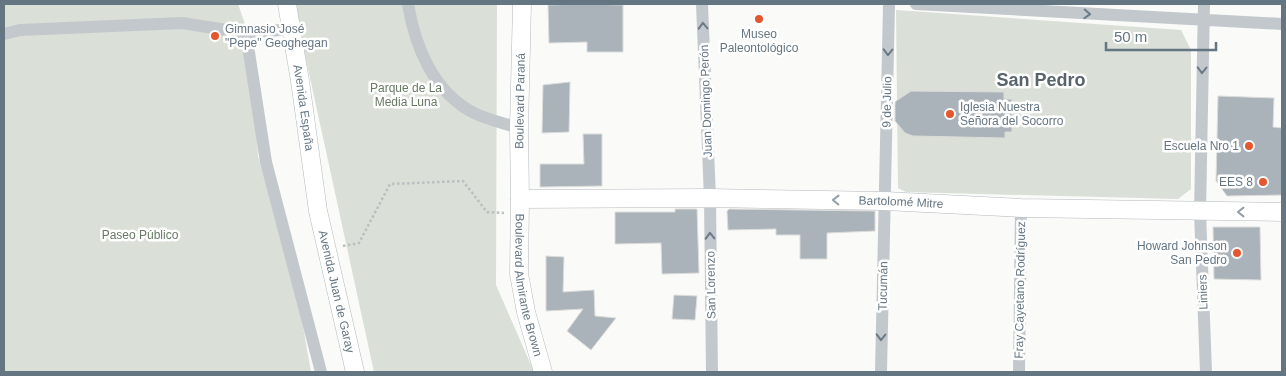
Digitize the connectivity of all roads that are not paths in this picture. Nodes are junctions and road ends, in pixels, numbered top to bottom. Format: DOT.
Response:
graph roads {
  1 [pos="286,4"];
  2 [pos="408,4"];
  3 [pos="522,4"];
  4 [pos="702,4"];
  5 [pos="889,4"];
  6 [pos="916,4"];
  7 [pos="1204,4"];
  8 [pos="1030,7"];
  9 [pos="1203,21"];
  10 [pos="1282,24"];
  11 [pos="291,29"];
  12 [pos="246,33"];
  13 [pos="4,34"];
  14 [pos="518,128"];
  15 [pos="710,198"];
  16 [pos="885,201"];
  17 [pos="520,206"];
  18 [pos="1021,208"];
  19 [pos="318,211"];
  20 [pos="1200,212"];
  21 [pos="1282,212"];
  22 [pos="321,372"];
  23 [pos="355,372"];
  24 [pos="543,372"];
  25 [pos="712,372"];
  26 [pos="881,372"];
  27 [pos="1019,372"];
  28 [pos="1206,372"];
  1 -- 11 [label="main road, Avenida España"];
  2 -- 14 [label="street"];
  3 -- 14 [label="main road, Boulevard Paraná"];
  15 -- 4 [label="street, Juan Domingo Perón, one-way"];
  5 -- 16 [label="street, 9 de Julio, one-way"];
  6 -- 8 [label="street"];
  7 -- 9 [label="street, Liniers"];
  8 -- 9 [label="street, one-way"];
  9 -- 10 [label="street"];
  9 -- 20 [label="street, Liniers, one-way"];
  11 -- 12 [label="street"];
  11 -- 19 [label="main road, Avenida España"];
  12 -- 13 [label="street"];
  12 -- 22 [label="street"];
  14 -- 17 [label="main road, Boulevard Paraná"];
  16 -- 15 [label="main road, Bartolomé Mitre, one-way"];
  15 -- 17 [label="main road, Bartolomé Mitre"];
  25 -- 15 [label="street, San Lorenzo, one-way"];
  16 -- 18 [label="main road, Bartolomé Mitre"];
  16 -- 26 [label="street, Tucumán, one-way"];
  17 -- 24 [label="main road, Boulevard Almirante Brown"];
  18 -- 20 [label="main road, Bartolomé Mitre"];
  18 -- 27 [label="street, Fray Cayetano Rodríguez"];
  19 -- 23 [label="main road, Avenida Juan de Garay"];
  21 -- 20 [label="main road, Bartolomé Mitre, one-way"];
  20 -- 28 [label="street, Liniers"];
}
